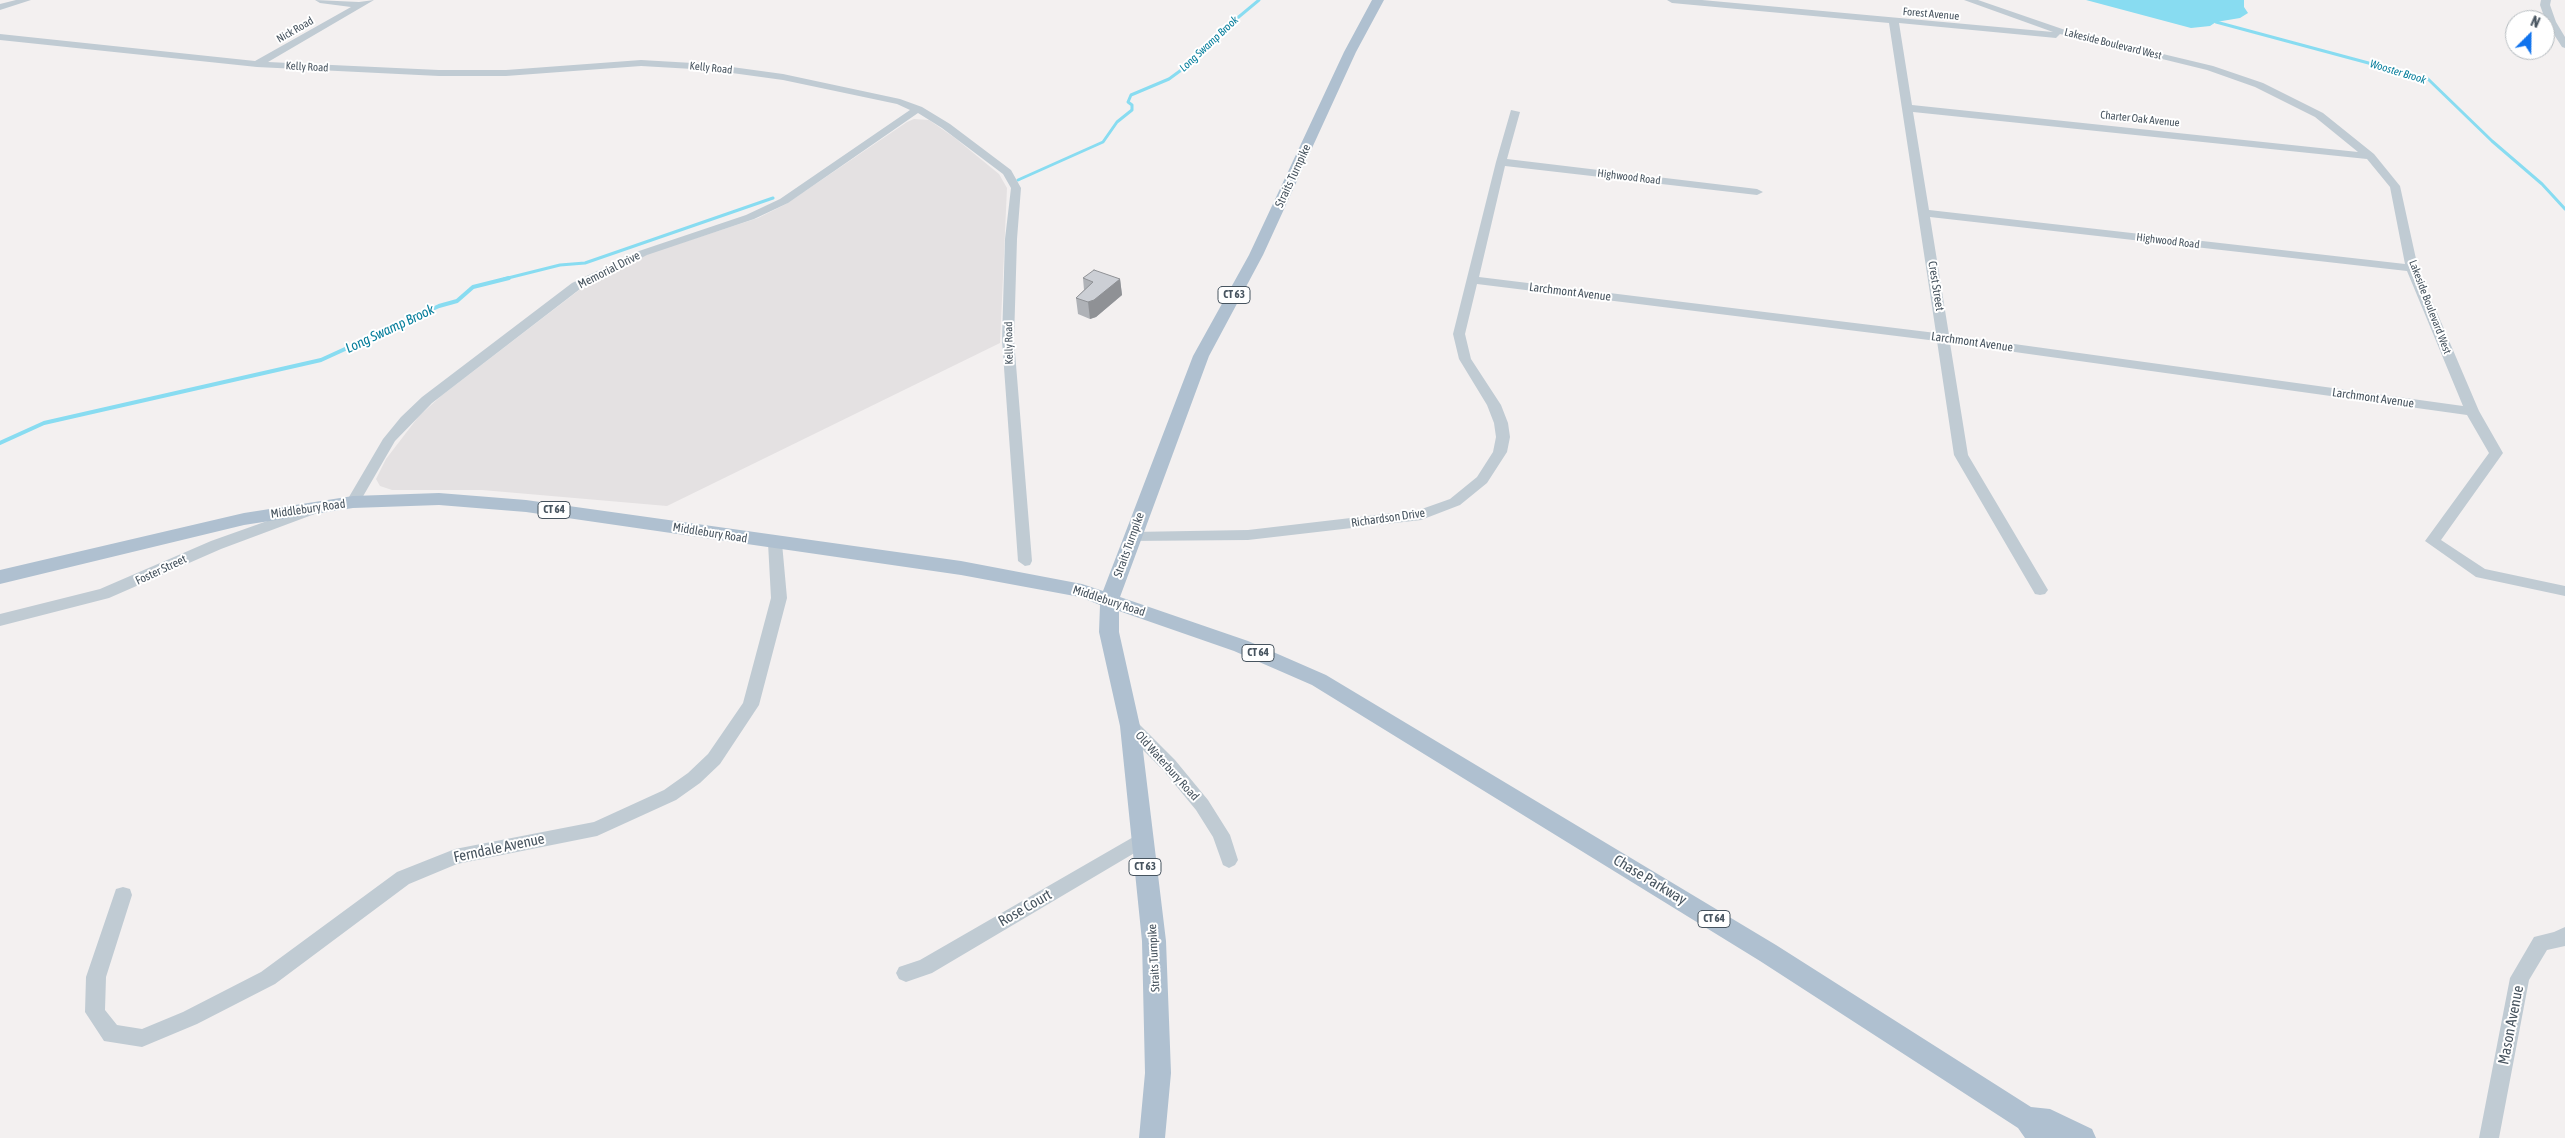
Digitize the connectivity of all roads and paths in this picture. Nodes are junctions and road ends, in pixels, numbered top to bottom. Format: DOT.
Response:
graph roads {
  1 [pos="26,0"];
  2 [pos="320,0"];
  3 [pos="369,0"];
  4 [pos="1378,0"];
  5 [pos="1672,0"];
  6 [pos="1969,0"];
  7 [pos="359,5"];
  8 [pos="0,8"];
  9 [pos="1894,22"];
  10 [pos="2555,29"];
  11 [pos="2068,34"];
  12 [pos="0,37"];
  13 [pos="2565,45"];
  14 [pos="257,64"];
  15 [pos="1908,108"];
  16 [pos="918,109"];
  17 [pos="1515,112"];
  18 [pos="2370,156"];
  19 [pos="1501,162"];
  20 [pos="1757,192"];
  21 [pos="1924,213"];
  22 [pos="2412,268"];
  23 [pos="1472,280"];
  24 [pos="1944,338"];
  25 [pos="2472,411"];
  26 [pos="353,502"];
  27 [pos="318,507"];
  28 [pos="1132,537"];
  29 [pos="775,543"];
  30 [pos="1024,561"];
  31 [pos="0,577"];
  32 [pos="2040,590"];
  33 [pos="2565,591"];
  34 [pos="1110,599"];
  35 [pos="0,620"];
  36 [pos="1130,726"];
  37 [pos="1397,727"];
  38 [pos="1142,840"];
  39 [pos="1229,860"];
  40 [pos="123,895"];
  41 [pos="2565,935"];
  42 [pos="906,973"];
  43 [pos="2034,1128"];
  44 [pos="1152,1138"];
  45 [pos="2083,1138"];
  46 [pos="2489,1138"];
  1 -- 8 [label="street"];
  2 -- 7 [label="street"];
  3 -- 7 [label="street, Nick Road"];
  4 -- 28 [label="main road, Straits Turnpike / CT 63"];
  5 -- 9 [label="street, Forest Avenue"];
  6 -- 11 [label="street, Lakeside Boulevard West"];
  7 -- 14 [label="street, Nick Road"];
  9 -- 11 [label="street, Forest Avenue"];
  9 -- 15 [label="street, Crest Street"];
  10 -- 13 [label="street"];
  11 -- 18 [label="street, Lakeside Boulevard West"];
  12 -- 14 [label="street, Kelly Road"];
  14 -- 16 [label="street, Kelly Road"];
  15 -- 18 [label="street, Charter Oak Avenue"];
  15 -- 21 [label="street, Crest Street"];
  16 -- 26 [label="street, Memorial Drive"];
  16 -- 30 [label="street, Kelly Road"];
  17 -- 19 [label="street, Richardson Drive"];
  18 -- 22 [label="street, Lakeside Boulevard West"];
  19 -- 20 [label="street, Highwood Road"];
  19 -- 23 [label="street, Richardson Drive"];
  21 -- 22 [label="street, Highwood Road"];
  21 -- 24 [label="street, Crest Street"];
  22 -- 25 [label="street, Lakeside Boulevard West"];
  23 -- 24 [label="street, Larchmont Avenue"];
  23 -- 28 [label="street, Richardson Drive"];
  24 -- 25 [label="street, Larchmont Avenue"];
  24 -- 32 [label="street, Crest Street"];
  25 -- 33 [label="street, Lakeside Boulevard West"];
  26 -- 27 [label="main road, Middlebury Road / CT 64"];
  26 -- 29 [label="main road, Middlebury Road / CT 64"];
  27 -- 31 [label="main road, Middlebury Road / CT 64"];
  27 -- 35 [label="street, Foster Street"];
  28 -- 34 [label="main road, Straits Turnpike / CT 63"];
  29 -- 34 [label="main road, Middlebury Road / CT 64"];
  29 -- 40 [label="street, Ferndale Avenue"];
  34 -- 36 [label="main road, Straits Turnpike / CT 63"];
  34 -- 37 [label="main road, Middlebury Road / CT 64"];
  36 -- 38 [label="main road, Straits Turnpike / CT 63"];
  36 -- 39 [label="street, Old Waterbury Road"];
  37 -- 43 [label="main road, Chase Parkway / CT 64"];
  38 -- 42 [label="street, Rose Court"];
  38 -- 44 [label="main road, Straits Turnpike / CT 63"];
  41 -- 46 [label="street, Mason Avenue"];
  43 -- 45 [label="main road, Chase Parkway / CT 64"];
}
